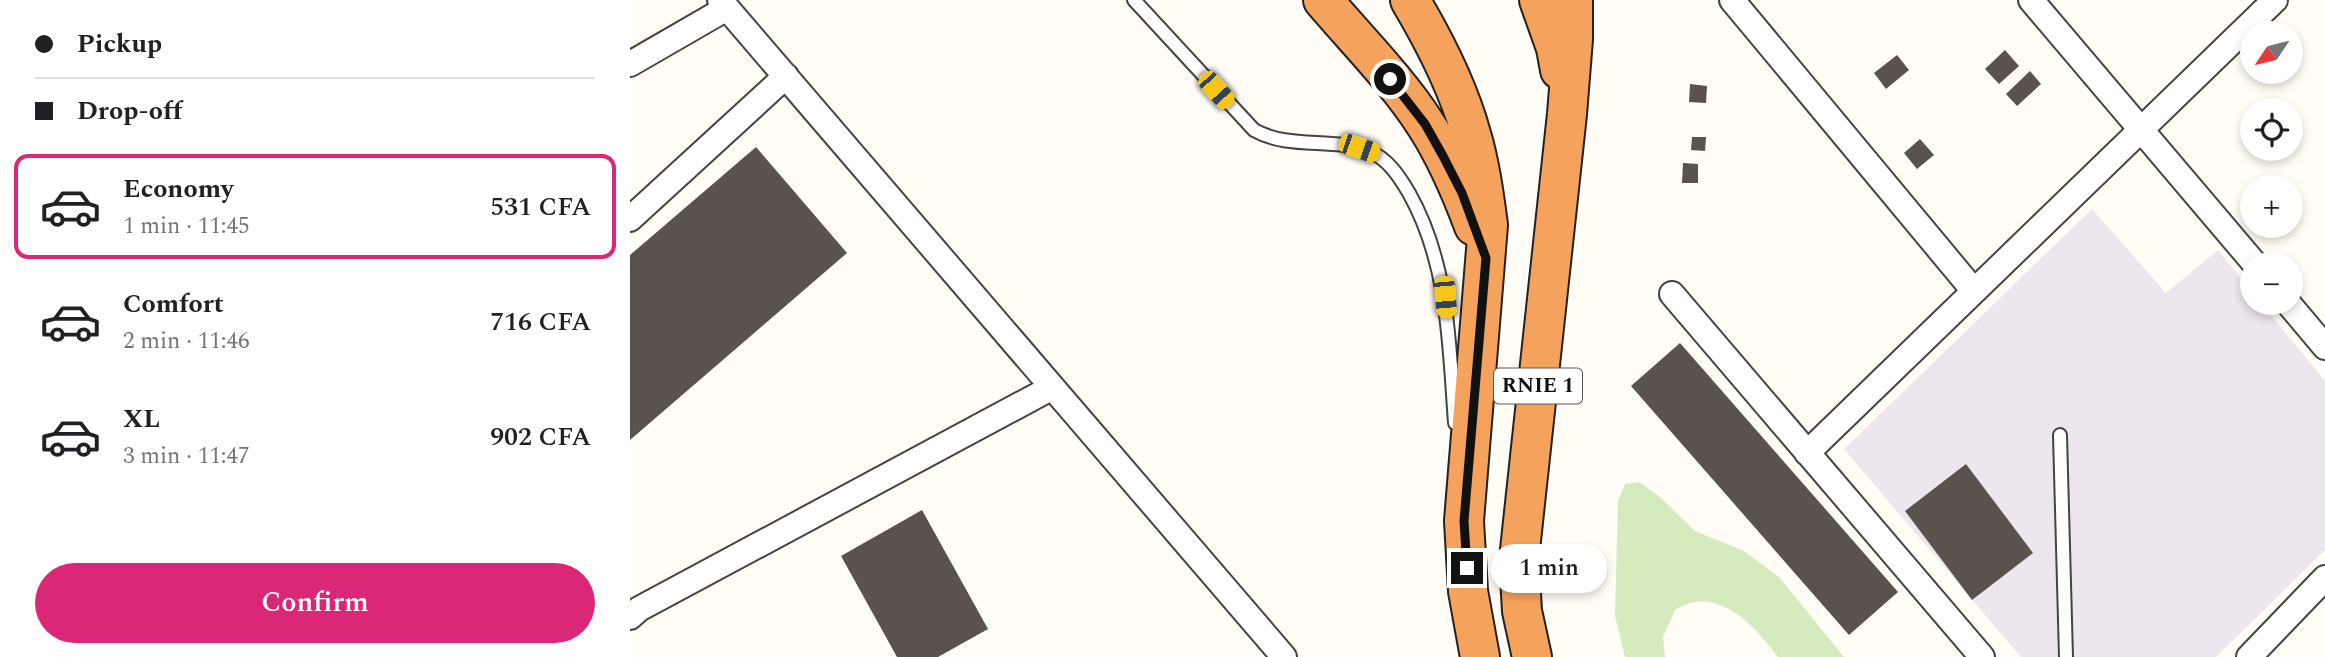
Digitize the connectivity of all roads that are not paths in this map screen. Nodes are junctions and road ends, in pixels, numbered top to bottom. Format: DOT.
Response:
graph roads {
  1 [pos="1134,0"];
  2 [pos="1322,0"];
  3 [pos="1410,0"];
  4 [pos="1539,0"];
  5 [pos="1573,0"];
  6 [pos="1732,0"];
  7 [pos="2031,0"];
  8 [pos="2275,0"];
  9 [pos="724,4"];
  10 [pos="630,64"];
  11 [pos="786,76"];
  12 [pos="1567,114"];
  13 [pos="2142,129"];
  14 [pos="630,219"];
  15 [pos="2245,252"];
  16 [pos="1486,258"];
  17 [pos="1974,291"];
  18 [pos="1672,294"];
  19 [pos="2298,315"];
  20 [pos="2325,347"];
  21 [pos="1051,388"];
  22 [pos="2060,435"];
  23 [pos="1807,453"];
  24 [pos="1464,521"];
  25 [pos="2325,578"];
  26 [pos="630,617"];
  27 [pos="1284,657"];
  28 [pos="1480,657"];
  29 [pos="1532,657"];
  30 [pos="1982,657"];
  31 [pos="2066,657"];
  32 [pos="2249,657"];
  1 -- 24 [label="lane"];
  2 -- 16 [label="highway, RNIE 1"];
  3 -- 16 [label="highway, RNIE 1"];
  4 -- 12 [label="highway, RNIE 1"];
  5 -- 12 [label="highway, RNIE 1"];
  6 -- 17 [label="street"];
  7 -- 13 [label="street"];
  8 -- 13 [label="street"];
  9 -- 10 [label="street"];
  9 -- 11 [label="street"];
  11 -- 14 [label="street"];
  11 -- 21 [label="street"];
  12 -- 29 [label="highway, RNIE 1"];
  13 -- 15 [label="street"];
  13 -- 17 [label="street"];
  16 -- 24 [label="highway, RNIE 1"];
  17 -- 23 [label="street"];
  18 -- 23 [label="street"];
  19 -- 20 [label="street"];
  21 -- 26 [label="street"];
  21 -- 27 [label="street"];
  22 -- 31 [label="lane"];
  23 -- 30 [label="street"];
  24 -- 28 [label="highway, RNIE 1"];
  25 -- 32 [label="street"];
}
